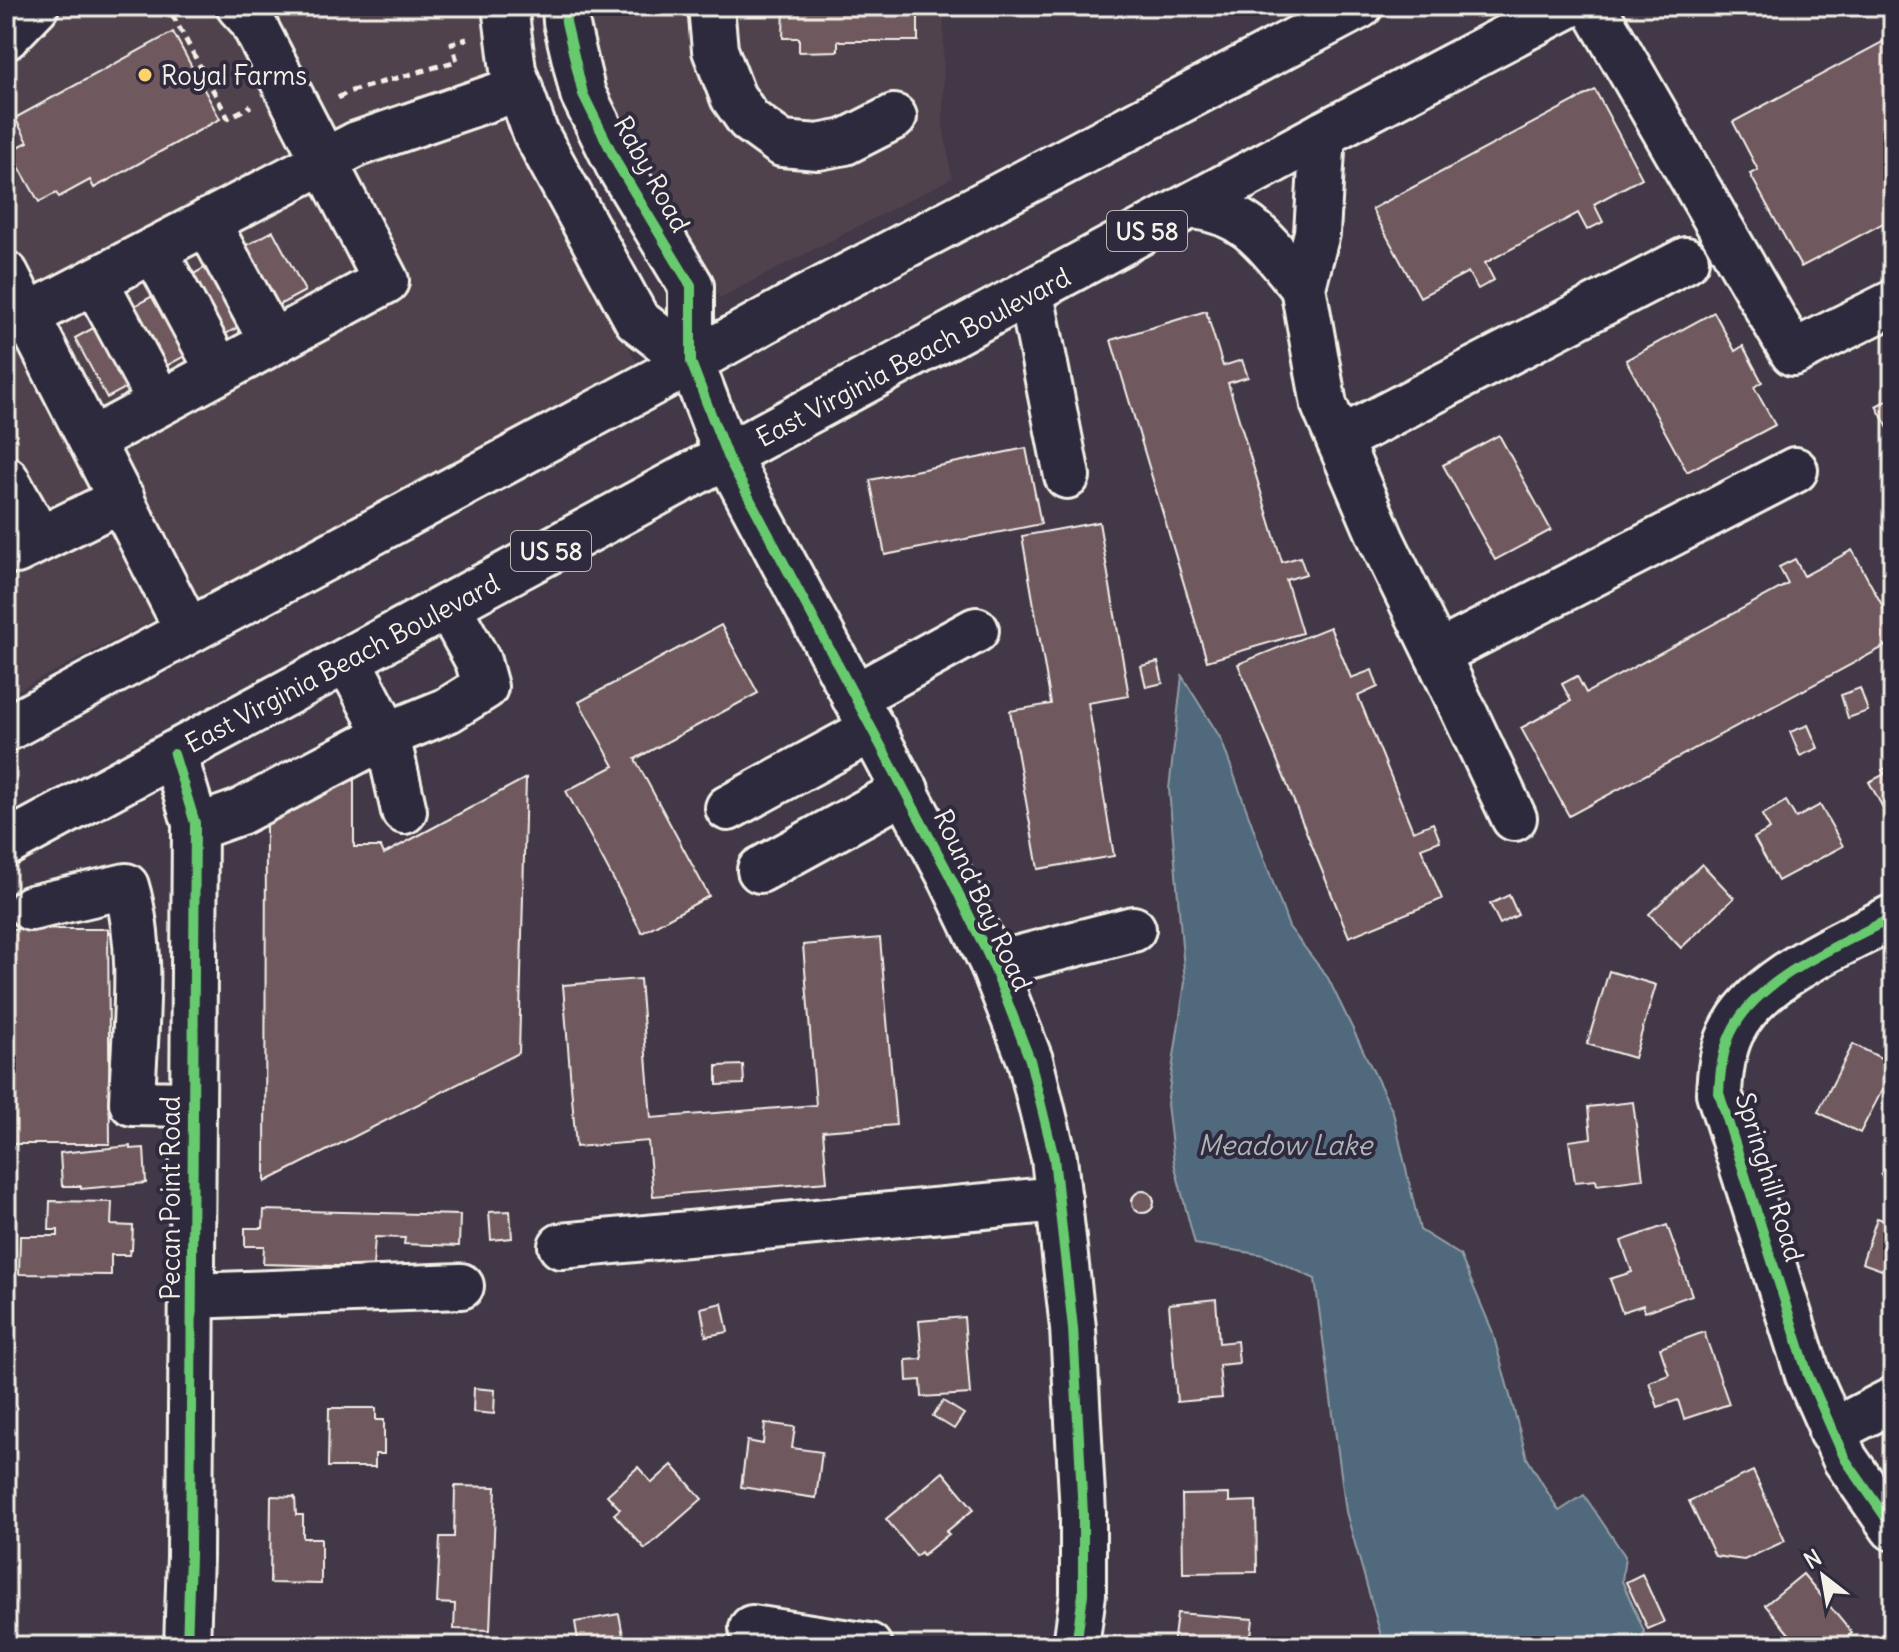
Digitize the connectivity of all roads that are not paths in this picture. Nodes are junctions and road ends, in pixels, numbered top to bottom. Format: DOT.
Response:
graph roads {
  1 [pos="36,6"];
  2 [pos="239,6"];
  3 [pos="505,6"];
  4 [pos="565,6"];
  5 [pos="711,6"];
  6 [pos="1360,6"];
  7 [pos="1567,6"];
  8 [pos="1593,6"];
  9 [pos="6,37"];
  10 [pos="520,88"];
  11 [pos="894,117"];
  12 [pos="1323,134"];
  13 [pos="323,160"];
  14 [pos="1193,206"];
  15 [pos="207,222"];
  16 [pos="154,250"];
  17 [pos="1686,260"];
  18 [pos="6,274"];
  19 [pos="95,281"];
  20 [pos="1303,287"];
  21 [pos="1031,294"];
  22 [pos="1893,303"];
  23 [pos="17,322"];
  24 [pos="272,342"];
  25 [pos="691,362"];
  26 [pos="219,371"];
  27 [pos="160,402"];
  28 [pos="92,440"];
  29 [pos="1339,440"];
  30 [pos="727,456"];
  31 [pos="1795,470"];
  32 [pos="1067,476"];
  33 [pos="6,479"];
  34 [pos="122,499"];
  35 [pos="23,545"];
  36 [pos="448,606"];
  37 [pos="976,630"];
  38 [pos="188,631"];
  39 [pos="1437,654"];
  40 [pos="348,660"];
  41 [pos="863,713"];
  42 [pos="6,729"];
  43 [pos="387,735"];
  44 [pos="174,754"];
  45 [pos="906,790"];
  46 [pos="728,808"];
  47 [pos="404,811"];
  48 [pos="1514,818"];
  49 [pos="6,844"];
  50 [pos="194,844"];
  51 [pos="760,870"];
  52 [pos="126,886"];
  53 [pos="31,908"];
  54 [pos="1893,917"];
  55 [pos="1133,929"];
  56 [pos="993,965"];
  57 [pos="192,1104"];
  58 [pos="1059,1199"];
  59 [pos="561,1246"];
  60 [pos="461,1286"];
  61 [pos="191,1296"];
  62 [pos="1893,1400"];
  63 [pos="1831,1432"];
  64 [pos="1893,1528"];
  65 [pos="752,1628"];
  66 [pos="187,1646"];
  67 [pos="869,1646"];
  68 [pos="1076,1646"];
  1 -- 9 [label="street"];
  2 -- 13 [label="street"];
  3 -- 10 [label="street"];
  4 -- 25 [label="street, Raby Road"];
  5 -- 11 [label="street"];
  6 -- 25 [label="street"];
  7 -- 12 [label="street, East Virginia Beach Boulevard / US 58"];
  8 -- 22 [label="street"];
  10 -- 13 [label="street"];
  10 -- 25 [label="street"];
  12 -- 14 [label="street, East Virginia Beach Boulevard / US 58"];
  12 -- 20 [label="street"];
  13 -- 15 [label="street"];
  13 -- 24 [label="street"];
  14 -- 20 [label="street"];
  14 -- 21 [label="street, East Virginia Beach Boulevard / US 58"];
  15 -- 16 [label="street"];
  15 -- 24 [label="street"];
  16 -- 19 [label="street"];
  16 -- 26 [label="street"];
  17 -- 29 [label="street"];
  18 -- 23 [label="street"];
  19 -- 23 [label="street"];
  19 -- 27 [label="street"];
  20 -- 29 [label="street"];
  21 -- 30 [label="street, East Virginia Beach Boulevard / US 58"];
  21 -- 32 [label="street"];
  23 -- 28 [label="street"];
  24 -- 26 [label="street"];
  25 -- 30 [label="street, Round Bay Road"];
  25 -- 38 [label="street"];
  26 -- 27 [label="street"];
  27 -- 28 [label="street"];
  28 -- 34 [label="street"];
  29 -- 39 [label="street"];
  30 -- 36 [label="street, East Virginia Beach Boulevard / US 58"];
  30 -- 41 [label="street, Round Bay Road"];
  31 -- 39 [label="street"];
  33 -- 35 [label="street"];
  34 -- 35 [label="street"];
  34 -- 38 [label="street"];
  36 -- 40 [label="street, East Virginia Beach Boulevard / US 58"];
  36 -- 43 [label="street"];
  37 -- 41 [label="street"];
  38 -- 42 [label="street"];
  39 -- 48 [label="street"];
  40 -- 43 [label="street"];
  40 -- 44 [label="street, East Virginia Beach Boulevard / US 58"];
  41 -- 45 [label="street, Round Bay Road"];
  41 -- 46 [label="street"];
  43 -- 47 [label="street"];
  43 -- 50 [label="street"];
  44 -- 49 [label="street, East Virginia Beach Boulevard / US 58"];
  44 -- 50 [label="street, Pecan Point Road"];
  45 -- 51 [label="street"];
  45 -- 56 [label="street, Round Bay Road"];
  50 -- 52 [label="street"];
  50 -- 57 [label="street, Pecan Point Road"];
  52 -- 53 [label="street"];
  52 -- 57 [label="street"];
  54 -- 63 [label="street, Springhill Road"];
  55 -- 56 [label="street"];
  56 -- 58 [label="street, Round Bay Road"];
  57 -- 61 [label="street, Pecan Point Road"];
  58 -- 59 [label="street"];
  58 -- 68 [label="street, Round Bay Road"];
  60 -- 61 [label="street"];
  61 -- 66 [label="street, Pecan Point Road"];
  62 -- 63 [label="street"];
  63 -- 64 [label="street, Springhill Road"];
  65 -- 67 [label="street"];
}
